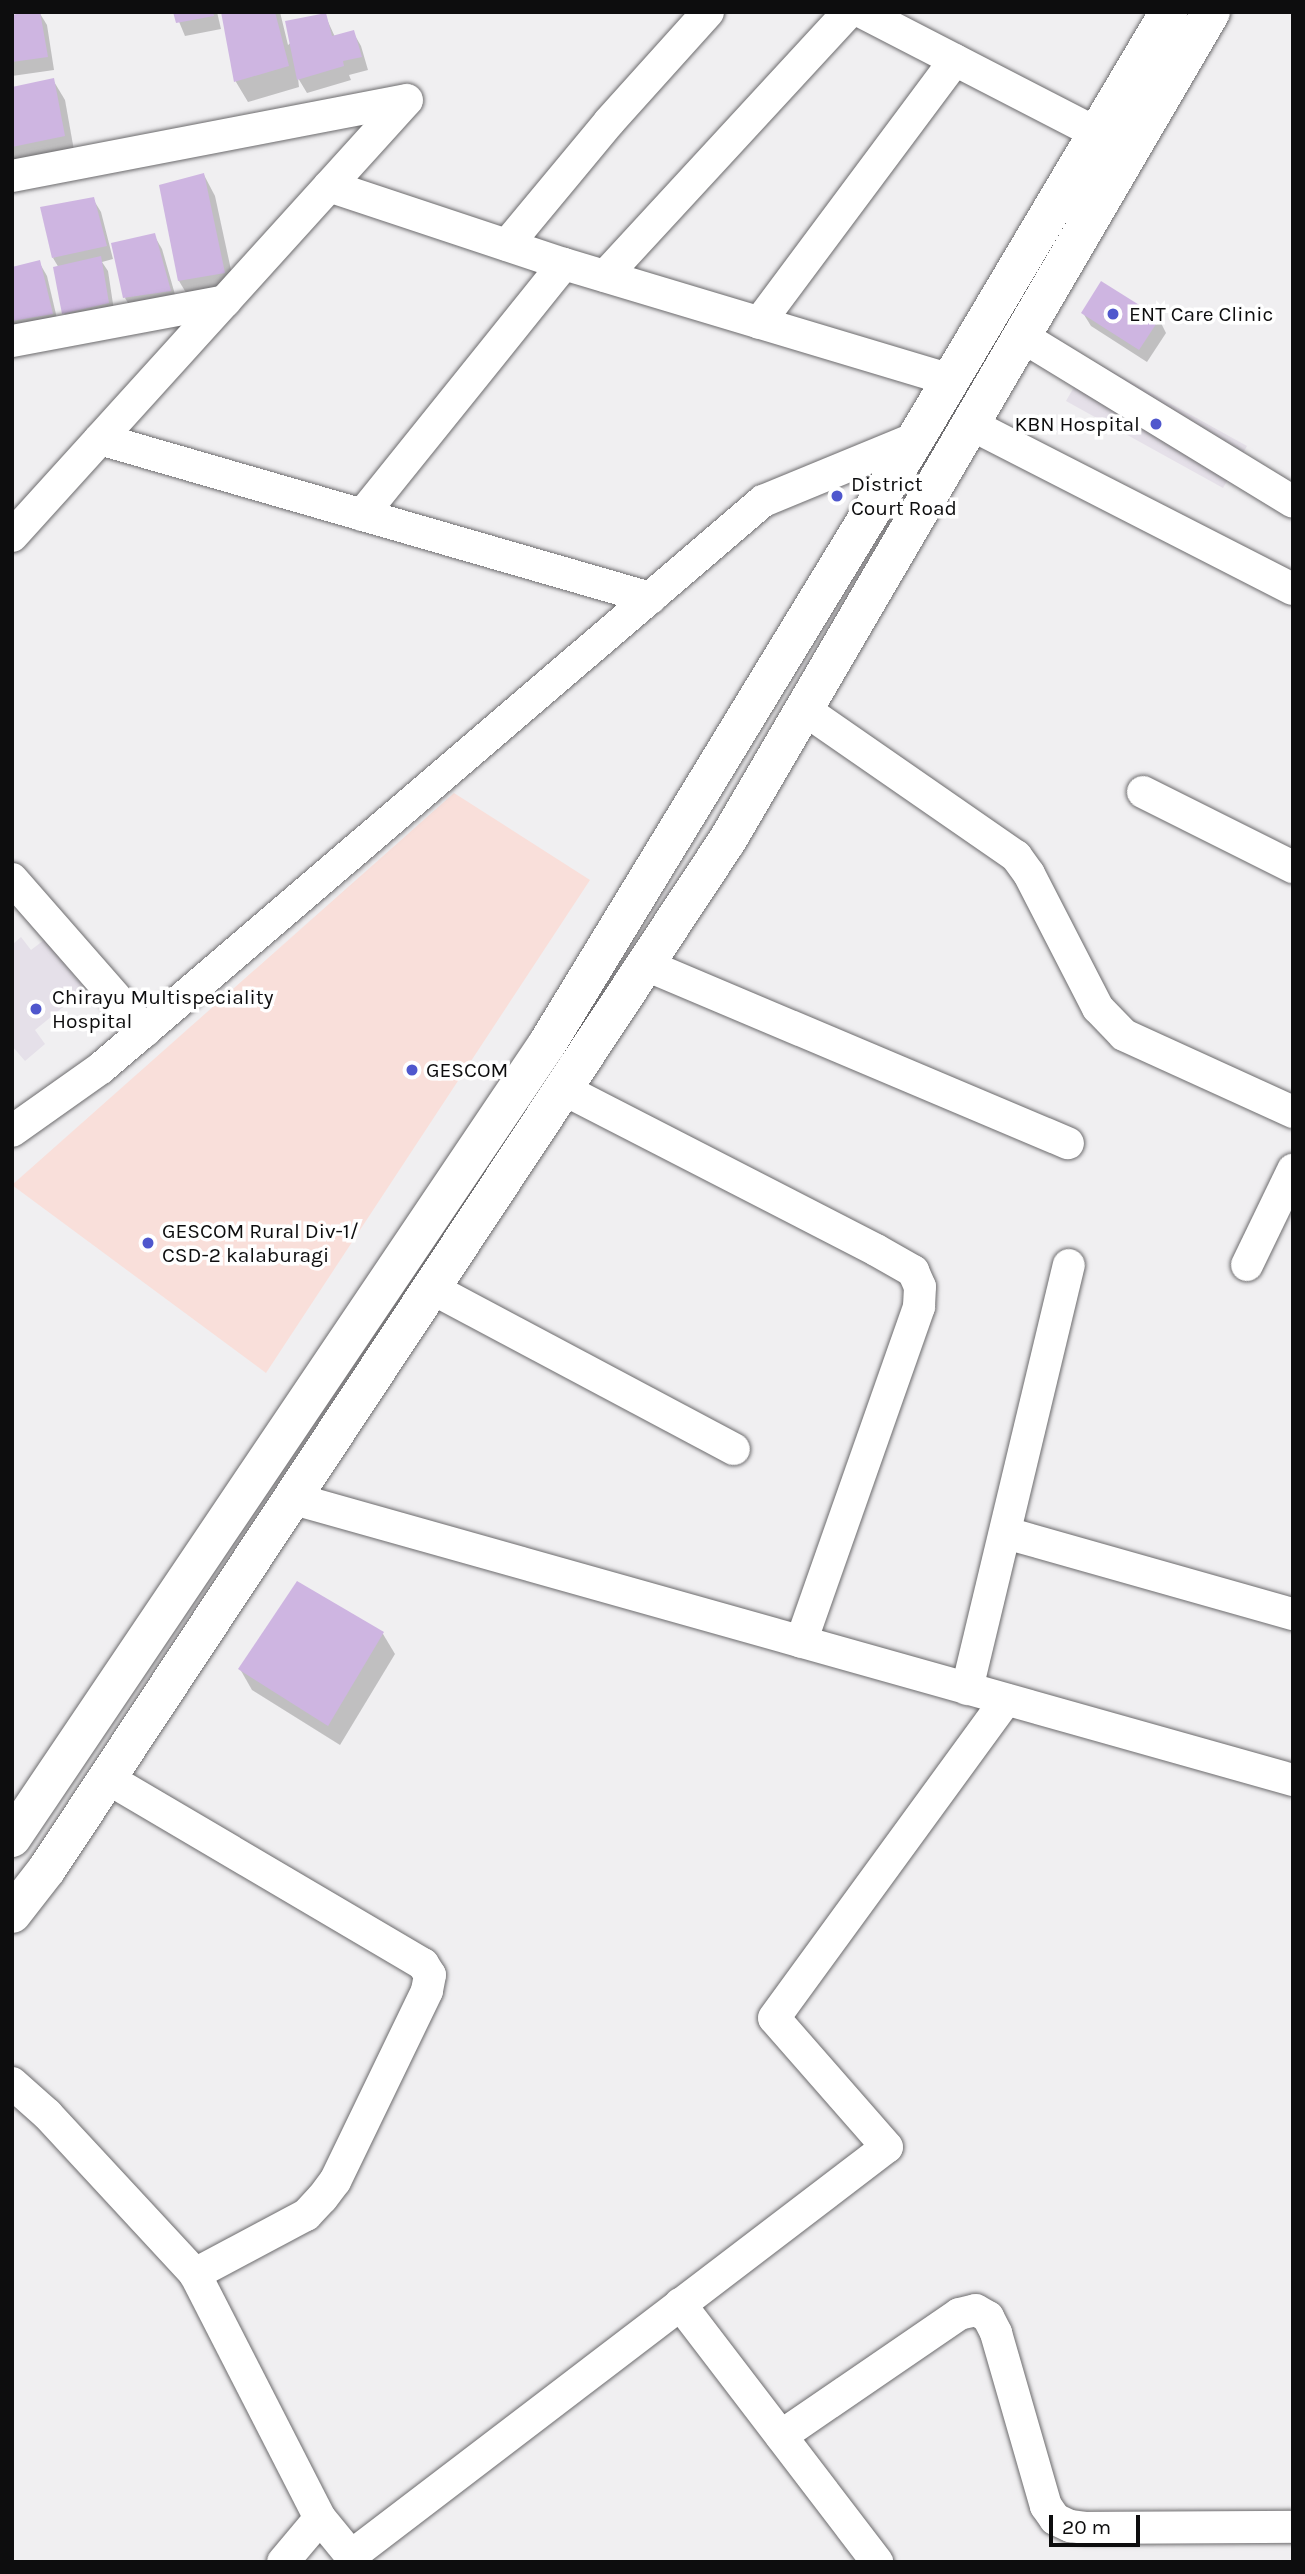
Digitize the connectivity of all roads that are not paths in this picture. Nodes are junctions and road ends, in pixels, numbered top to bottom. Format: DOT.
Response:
graph roads {
  1 [pos="708,12"];
  2 [pos="849,12"];
  3 [pos="862,12"];
  4 [pos="1169,12"];
  5 [pos="1211,12"];
  6 [pos="955,60"];
  7 [pos="1096,133"];
  8 [pos="12,176"];
  9 [pos="329,186"];
  10 [pos="507,245"];
  11 [pos="564,264"];
  12 [pos="605,276"];
  13 [pos="225,301"];
  14 [pos="759,323"];
  15 [pos="1023,337"];
  16 [pos="12,341"];
  17 [pos="950,380"];
  18 [pos="972,425"];
  19 [pos="916,438"];
  20 [pos="100,439"];
  21 [pos="1293,502"];
  22 [pos="362,514"];
  23 [pos="12,536"];
  24 [pos="1293,589"];
  25 [pos="650,598"];
  26 [pos="805,710"];
  27 [pos="1143,792"];
  28 [pos="1293,867"];
  29 [pos="12,879"];
  30 [pos="646,965"];
  31 [pos="145,1031"];
  32 [pos="563,1089"];
  33 [pos="1293,1112"];
  34 [pos="13,1129"];
  35 [pos="1068,1143"];
  36 [pos="1293,1170"];
  37 [pos="1069,1265"];
  38 [pos="1247,1265"];
  39 [pos="430,1288"];
  40 [pos="734,1449"];
  41 [pos="291,1498"];
  42 [pos="1006,1533"];
  43 [pos="1293,1614"];
  44 [pos="801,1642"];
  45 [pos="967,1689"];
  46 [pos="1006,1700"];
  47 [pos="107,1778"];
  48 [pos="1293,1780"];
  49 [pos="12,1838"];
  50 [pos="12,1914"];
  51 [pos="12,2083"];
  52 [pos="195,2274"];
  53 [pos="680,2304"];
  54 [pos="781,2436"];
  55 [pos="320,2518"];
  56 [pos="1293,2527"];
  57 [pos="354,2559"];
  58 [pos="284,2562"];
  59 [pos="877,2562"];
  1 -- 10 [label="street"];
  2 -- 12 [label="street"];
  3 -- 6 [label="street"];
  4 -- 7 [label="main road"];
  5 -- 15 [label="main road"];
  6 -- 7 [label="street"];
  6 -- 14 [label="street"];
  7 -- 17 [label="main road"];
  8 -- 9 [label="street"];
  9 -- 10 [label="street"];
  9 -- 13 [label="street"];
  10 -- 11 [label="street"];
  11 -- 12 [label="street"];
  11 -- 22 [label="street"];
  12 -- 14 [label="street"];
  13 -- 16 [label="street"];
  13 -- 20 [label="street"];
  14 -- 17 [label="street"];
  15 -- 18 [label="main road"];
  15 -- 21 [label="street"];
  17 -- 19 [label="main road"];
  18 -- 24 [label="street"];
  18 -- 26 [label="main road"];
  19 -- 25 [label="street"];
  19 -- 49 [label="main road"];
  20 -- 22 [label="street"];
  20 -- 23 [label="street"];
  22 -- 25 [label="street"];
  25 -- 31 [label="street"];
  26 -- 30 [label="main road"];
  26 -- 33 [label="street"];
  27 -- 28 [label="street"];
  29 -- 31 [label="street"];
  30 -- 32 [label="main road"];
  30 -- 35 [label="street"];
  31 -- 34 [label="street"];
  32 -- 39 [label="main road"];
  32 -- 44 [label="street"];
  36 -- 38 [label="street"];
  37 -- 42 [label="street"];
  39 -- 40 [label="street"];
  39 -- 41 [label="main road"];
  41 -- 44 [label="street"];
  41 -- 47 [label="main road"];
  42 -- 43 [label="street"];
  42 -- 45 [label="street"];
  44 -- 45 [label="street"];
  45 -- 46 [label="street"];
  46 -- 48 [label="street"];
  46 -- 53 [label="street"];
  47 -- 50 [label="main road"];
  47 -- 52 [label="street"];
  51 -- 52 [label="street"];
  52 -- 55 [label="street"];
  53 -- 54 [label="street"];
  53 -- 57 [label="street"];
  54 -- 56 [label="street"];
  54 -- 59 [label="street"];
  55 -- 57 [label="street"];
  55 -- 58 [label="street"];
}
